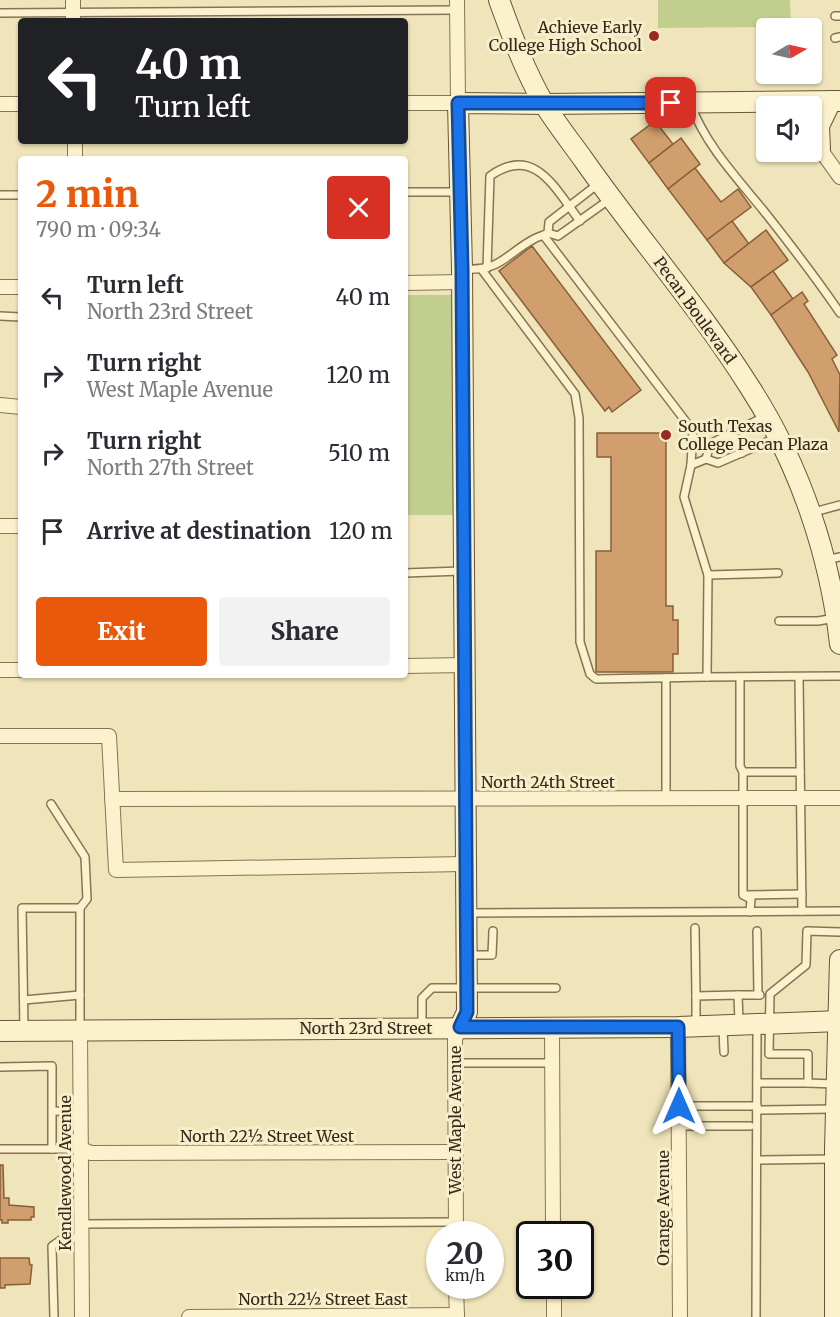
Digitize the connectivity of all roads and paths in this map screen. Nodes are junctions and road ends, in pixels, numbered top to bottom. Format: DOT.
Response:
graph roads {
  1 [pos="499,0"];
  2 [pos="457,5"];
  3 [pos="73,11"];
  4 [pos="0,13"];
  5 [pos="836,101"];
  6 [pos="408,103"];
  7 [pos="458,103"];
  8 [pos="690,103"];
  9 [pos="0,104"];
  10 [pos="18,104"];
  11 [pos="545,104"];
  12 [pos="756,104"];
  13 [pos="822,122"];
  14 [pos="822,152"];
  15 [pos="840,177"];
  16 [pos="605,190"];
  17 [pos="408,192"];
  18 [pos="460,192"];
  19 [pos="0,195"];
  20 [pos="18,195"];
  21 [pos="569,207"];
  22 [pos="580,221"];
  23 [pos="546,234"];
  24 [pos="485,269"];
  25 [pos="462,275"];
  26 [pos="408,283"];
  27 [pos="0,287"];
  28 [pos="18,287"];
  29 [pos="840,313"];
  30 [pos="0,316"];
  31 [pos="18,317"];
  32 [pos="0,405"];
  33 [pos="18,407"];
  34 [pos="767,416"];
  35 [pos="732,433"];
  36 [pos="778,437"];
  37 [pos="742,453"];
  38 [pos="706,459"];
  39 [pos="691,465"];
  40 [pos="840,505"];
  41 [pos="810,513"];
  42 [pos="0,526"];
  43 [pos="18,526"];
  44 [pos="832,558"];
  45 [pos="464,571"];
  46 [pos="408,573"];
  47 [pos="778,573"];
  48 [pos="708,575"];
  49 [pos="838,617"];
  50 [pos="779,621"];
  51 [pos="840,638"];
  52 [pos="840,644"];
  53 [pos="465,665"];
  54 [pos="408,666"];
  55 [pos="0,670"];
  56 [pos="18,670"];
  57 [pos="840,676"];
  58 [pos="707,677"];
  59 [pos="740,677"];
  60 [pos="799,677"];
  61 [pos="666,678"];
  62 [pos="0,736"];
  63 [pos="743,772"];
  64 [pos="800,772"];
  65 [pos="743,798"];
  66 [pos="801,798"];
  67 [pos="840,798"];
  68 [pos="112,799"];
  69 [pos="464,799"];
  70 [pos="666,799"];
  71 [pos="51,804"];
  72 [pos="465,864"];
  73 [pos="802,894"];
  74 [pos="742,895"];
  75 [pos="80,908"];
  76 [pos="802,911"];
  77 [pos="840,911"];
  78 [pos="750,912"];
  79 [pos="465,913"];
  80 [pos="695,928"];
  81 [pos="757,931"];
  82 [pos="493,932"];
  83 [pos="840,932"];
  84 [pos="466,956"];
  85 [pos="840,960"];
  86 [pos="466,987"];
  87 [pos="556,988"];
  88 [pos="758,994"];
  89 [pos="770,994"];
  90 [pos="80,995"];
  91 [pos="738,995"];
  92 [pos="696,996"];
  93 [pos="24,1000"];
  94 [pos="839,1021"];
  95 [pos="747,1024"];
  96 [pos="460,1027"];
  97 [pos="687,1027"];
  98 [pos="422,1028"];
  99 [pos="552,1028"];
  100 [pos="80,1029"];
  101 [pos="24,1030"];
  102 [pos="0,1031"];
  103 [pos="724,1052"];
  104 [pos="757,1054"];
  105 [pos="769,1054"];
  106 [pos="455,1063"];
  107 [pos="552,1063"];
  108 [pos="0,1067"];
  109 [pos="757,1083"];
  110 [pos="808,1083"];
  111 [pos="837,1084"];
  112 [pos="679,1106"];
  113 [pos="757,1108"];
  114 [pos="836,1109"];
  115 [pos="53,1111"];
  116 [pos="81,1112"];
  117 [pos="679,1126"];
  118 [pos="750,1126"];
  119 [pos="0,1149"];
  120 [pos="52,1149"];
  121 [pos="81,1149"];
  122 [pos="454,1152"];
  123 [pos="835,1158"];
  124 [pos="757,1160"];
  125 [pos="838,1204"];
  126 [pos="456,1221"];
  127 [pos="553,1221"];
  128 [pos="426,1228"];
  129 [pos="82,1231"];
  130 [pos="456,1299"];
  131 [pos="554,1299"];
  132 [pos="457,1316"];
  133 [pos="54,1317"];
  134 [pos="82,1317"];
  135 [pos="189,1317"];
  136 [pos="554,1317"];
  137 [pos="680,1317"];
  138 [pos="756,1317"];
  139 [pos="835,1317"];
  1 -- 11 [label="main road, Pecan Boulevard"];
  2 -- 3 [label="lane"];
  2 -- 7 [label="street, West Maple Avenue"];
  3 -- 4 [label="lane"];
  5 -- 13 [label="main road"];
  6 -- 7 [label="street"];
  7 -- 11 [label="main road"];
  7 -- 18 [label="main road, West Maple Avenue"];
  8 -- 11 [label="main road"];
  8 -- 12 [label="main road"];
  8 -- 29 [label="lane"];
  9 -- 10 [label="street"];
  11 -- 16 [label="main road, Pecan Boulevard"];
  14 -- 15 [label="street"];
  16 -- 21 [label="lane"];
  16 -- 22 [label="lane"];
  16 -- 34 [label="main road, Pecan Boulevard"];
  17 -- 18 [label="lane"];
  18 -- 25 [label="main road, West Maple Avenue"];
  19 -- 20 [label="lane"];
  21 -- 22 [label="lane"];
  21 -- 23 [label="lane"];
  21 -- 24 [label="lane"];
  22 -- 23 [label="lane"];
  23 -- 24 [label="lane"];
  23 -- 39 [label="lane"];
  24 -- 25 [label="lane"];
  24 -- 61 [label="lane"];
  25 -- 26 [label="street"];
  25 -- 45 [label="main road, West Maple Avenue"];
  27 -- 28 [label="street"];
  30 -- 31 [label="lane"];
  32 -- 33 [label="street"];
  34 -- 35 [label="lane"];
  34 -- 36 [label="main road, Pecan Boulevard"];
  35 -- 37 [label="lane"];
  35 -- 38 [label="lane"];
  36 -- 37 [label="lane"];
  36 -- 41 [label="main road, Pecan Boulevard"];
  37 -- 38 [label="lane"];
  38 -- 39 [label="lane"];
  39 -- 48 [label="lane"];
  40 -- 41 [label="lane"];
  41 -- 44 [label="main road, Pecan Boulevard"];
  42 -- 43 [label="street"];
  44 -- 49 [label="main road, Pecan Boulevard"];
  45 -- 46 [label="lane"];
  45 -- 53 [label="main road, West Maple Avenue"];
  47 -- 48 [label="lane"];
  48 -- 58 [label="lane"];
  49 -- 50 [label="lane"];
  49 -- 51 [label="main road, Pecan Boulevard"];
  51 -- 52 [label="main road, Pecan Boulevard"];
  53 -- 54 [label="street"];
  53 -- 69 [label="main road, West Maple Avenue"];
  55 -- 56 [label="street"];
  57 -- 60 [label="lane"];
  58 -- 59 [label="lane"];
  58 -- 61 [label="lane"];
  59 -- 60 [label="lane"];
  59 -- 63 [label="lane"];
  60 -- 64 [label="lane"];
  61 -- 70 [label="lane"];
  62 -- 68 [label="street"];
  63 -- 64 [label="lane"];
  63 -- 65 [label="lane"];
  64 -- 66 [label="lane"];
  65 -- 66 [label="street, North 24th Street"];
  65 -- 70 [label="street, North 24th Street"];
  65 -- 74 [label="lane"];
  66 -- 67 [label="street, North 24th Street"];
  66 -- 73 [label="lane"];
  68 -- 69 [label="street, North 24th Street"];
  68 -- 72 [label="street"];
  69 -- 70 [label="street, North 24th Street"];
  69 -- 72 [label="main road, West Maple Avenue"];
  71 -- 75 [label="lane"];
  72 -- 79 [label="main road, West Maple Avenue"];
  73 -- 74 [label="lane"];
  73 -- 76 [label="lane"];
  74 -- 78 [label="lane"];
  75 -- 90 [label="lane"];
  75 -- 93 [label="lane"];
  76 -- 77 [label="lane"];
  76 -- 78 [label="lane"];
  78 -- 79 [label="lane"];
  79 -- 84 [label="main road, West Maple Avenue"];
  80 -- 92 [label="lane"];
  81 -- 88 [label="lane"];
  82 -- 84 [label="lane"];
  83 -- 89 [label="lane"];
  84 -- 86 [label="main road, West Maple Avenue"];
  85 -- 94 [label="main road"];
  86 -- 87 [label="lane"];
  86 -- 96 [label="main road, West Maple Avenue"];
  86 -- 98 [label="lane"];
  88 -- 89 [label="lane"];
  88 -- 91 [label="lane"];
  89 -- 95 [label="lane"];
  90 -- 93 [label="lane"];
  90 -- 100 [label="lane"];
  91 -- 92 [label="lane"];
  91 -- 95 [label="lane"];
  92 -- 97 [label="lane"];
  93 -- 101 [label="lane"];
  94 -- 95 [label="main road, North 23rd Street"];
  94 -- 111 [label="main road"];
  95 -- 97 [label="main road, North 23rd Street"];
  95 -- 103 [label="lane"];
  95 -- 104 [label="lane"];
  95 -- 105 [label="lane"];
  96 -- 98 [label="main road, North 23rd Street"];
  96 -- 99 [label="main road, North 23rd Street"];
  96 -- 106 [label="street, West Maple Avenue"];
  97 -- 99 [label="main road, North 23rd Street"];
  97 -- 112 [label="street, Orange Avenue"];
  98 -- 100 [label="main road, North 23rd Street"];
  99 -- 107 [label="street"];
  100 -- 101 [label="main road, North 23rd Street"];
  100 -- 116 [label="street, Kendlewood Avenue"];
  101 -- 102 [label="main road, North 23rd Street"];
  104 -- 105 [label="lane"];
  104 -- 109 [label="lane"];
  105 -- 110 [label="lane"];
  106 -- 107 [label="lane"];
  106 -- 122 [label="street, West Maple Avenue"];
  107 -- 127 [label="street"];
  108 -- 115 [label="lane"];
  109 -- 110 [label="lane"];
  109 -- 113 [label="lane"];
  110 -- 111 [label="lane"];
  111 -- 114 [label="main road"];
  112 -- 113 [label="lane"];
  112 -- 117 [label="street, Orange Avenue"];
  113 -- 114 [label="lane"];
  113 -- 124 [label="lane"];
  114 -- 123 [label="main road"];
  115 -- 116 [label="lane"];
  115 -- 120 [label="lane"];
  116 -- 121 [label="street, Kendlewood Avenue"];
  117 -- 118 [label="lane"];
  117 -- 137 [label="street, Orange Avenue"];
  119 -- 120 [label="lane"];
  120 -- 121 [label="lane"];
  121 -- 122 [label="street, North 22½ Street West"];
  121 -- 129 [label="street, Kendlewood Avenue"];
  122 -- 126 [label="street, West Maple Avenue"];
  123 -- 124 [label="lane"];
  123 -- 125 [label="main road"];
  124 -- 138 [label="lane"];
  125 -- 139 [label="main road"];
  128 -- 129 [label="lane"];
  129 -- 133 [label="lane"];
  129 -- 134 [label="street, Kendlewood Avenue"];
  130 -- 132 [label="street"];
  131 -- 136 [label="street"];
  132 -- 135 [label="street, North 22½ Street East"];
}
